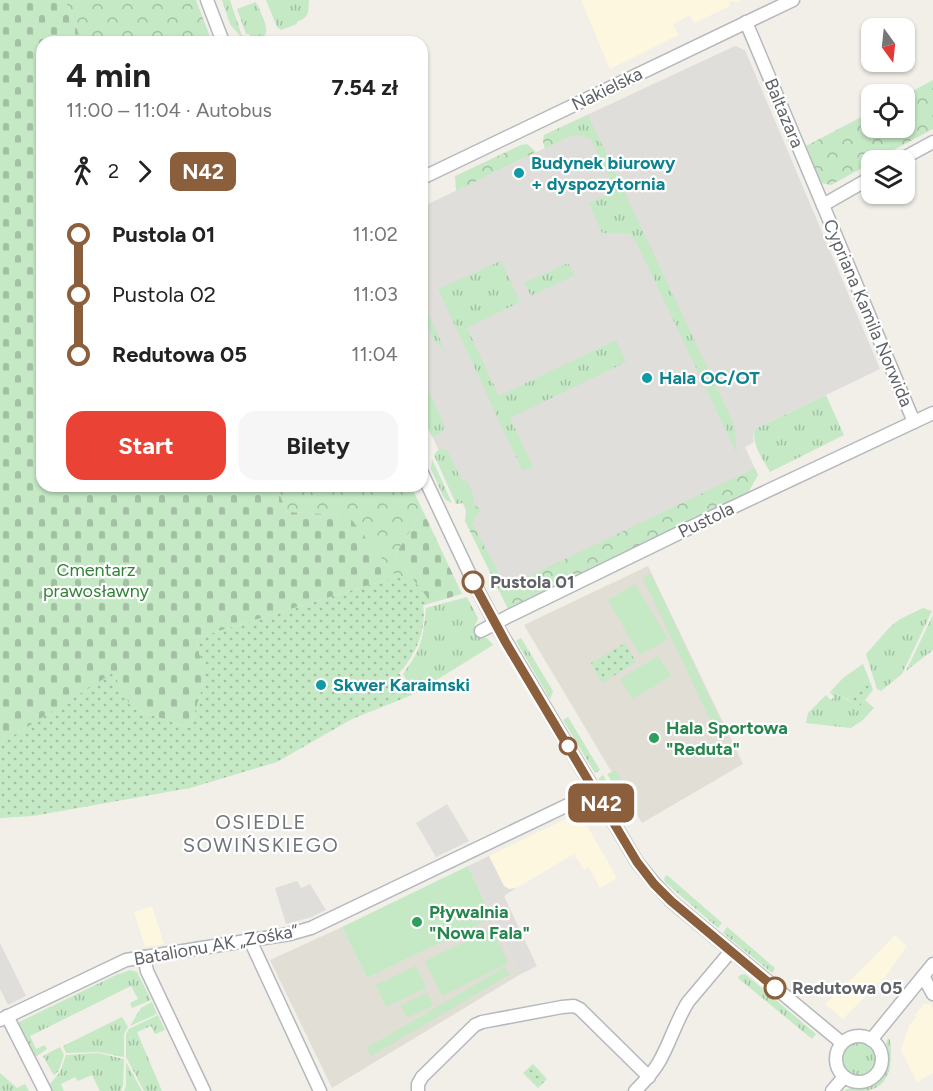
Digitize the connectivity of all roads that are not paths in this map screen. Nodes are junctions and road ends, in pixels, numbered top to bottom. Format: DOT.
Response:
graph roads {
  1 [pos="207,0"];
  2 [pos="793,0"];
  3 [pos="746,22"];
  4 [pos="221,36"];
  5 [pos="933,142"];
  6 [pos="915,152"];
  7 [pos="428,175"];
  8 [pos="861,183"];
  9 [pos="823,205"];
  10 [pos="933,413"];
  11 [pos="914,422"];
  12 [pos="428,486"];
  13 [pos="495,623"];
  14 [pos="481,631"];
  15 [pos="595,792"];
  16 [pos="250,940"];
  17 [pos="731,951"];
  18 [pos="144,957"];
  19 [pos="933,964"];
  20 [pos="923,976"];
  21 [pos="933,994"];
  22 [pos="4,1018"];
  23 [pos="872,1040"];
  24 [pos="842,1043"];
  25 [pos="649,1077"];
  26 [pos="844,1077"];
  27 [pos="45,1091"];
  28 [pos="204,1091"];
  29 [pos="320,1091"];
  30 [pos="418,1091"];
  31 [pos="635,1091"];
  32 [pos="832,1091"];
  1 -- 4 [label="street"];
  2 -- 3 [label="street, Nakielska"];
  3 -- 7 [label="street, Nakielska"];
  3 -- 9 [label="street, Baltazara"];
  5 -- 6 [label="street"];
  8 -- 9 [label="street"];
  9 -- 11 [label="street, Cypriana Kamila Norwida"];
  10 -- 11 [label="street, Pustola"];
  11 -- 13 [label="street, Pustola"];
  12 -- 13 [label="street"];
  13 -- 14 [label="street, Pustola"];
  13 -- 15 [label="street"];
  15 -- 16 [label="street, Batalionu AK „Zośka”"];
  15 -- 17 [label="street"];
  16 -- 18 [label="street, Batalionu AK „Zośka”"];
  16 -- 29 [label="street"];
  17 -- 24 [label="street"];
  17 -- 25 [label="street"];
  18 -- 22 [label="street, Batalionu AK „Zośka”"];
  18 -- 28 [label="street"];
  19 -- 20 [label="street"];
  20 -- 21 [label="street"];
  20 -- 23 [label="street"];
  22 -- 27 [label="street"];
  23 -- 24 [label="street"];
  23 -- 26 [label="street"];
  24 -- 26 [label="street"];
  25 -- 30 [label="street"];
  25 -- 31 [label="street"];
  26 -- 32 [label="street"];
}
